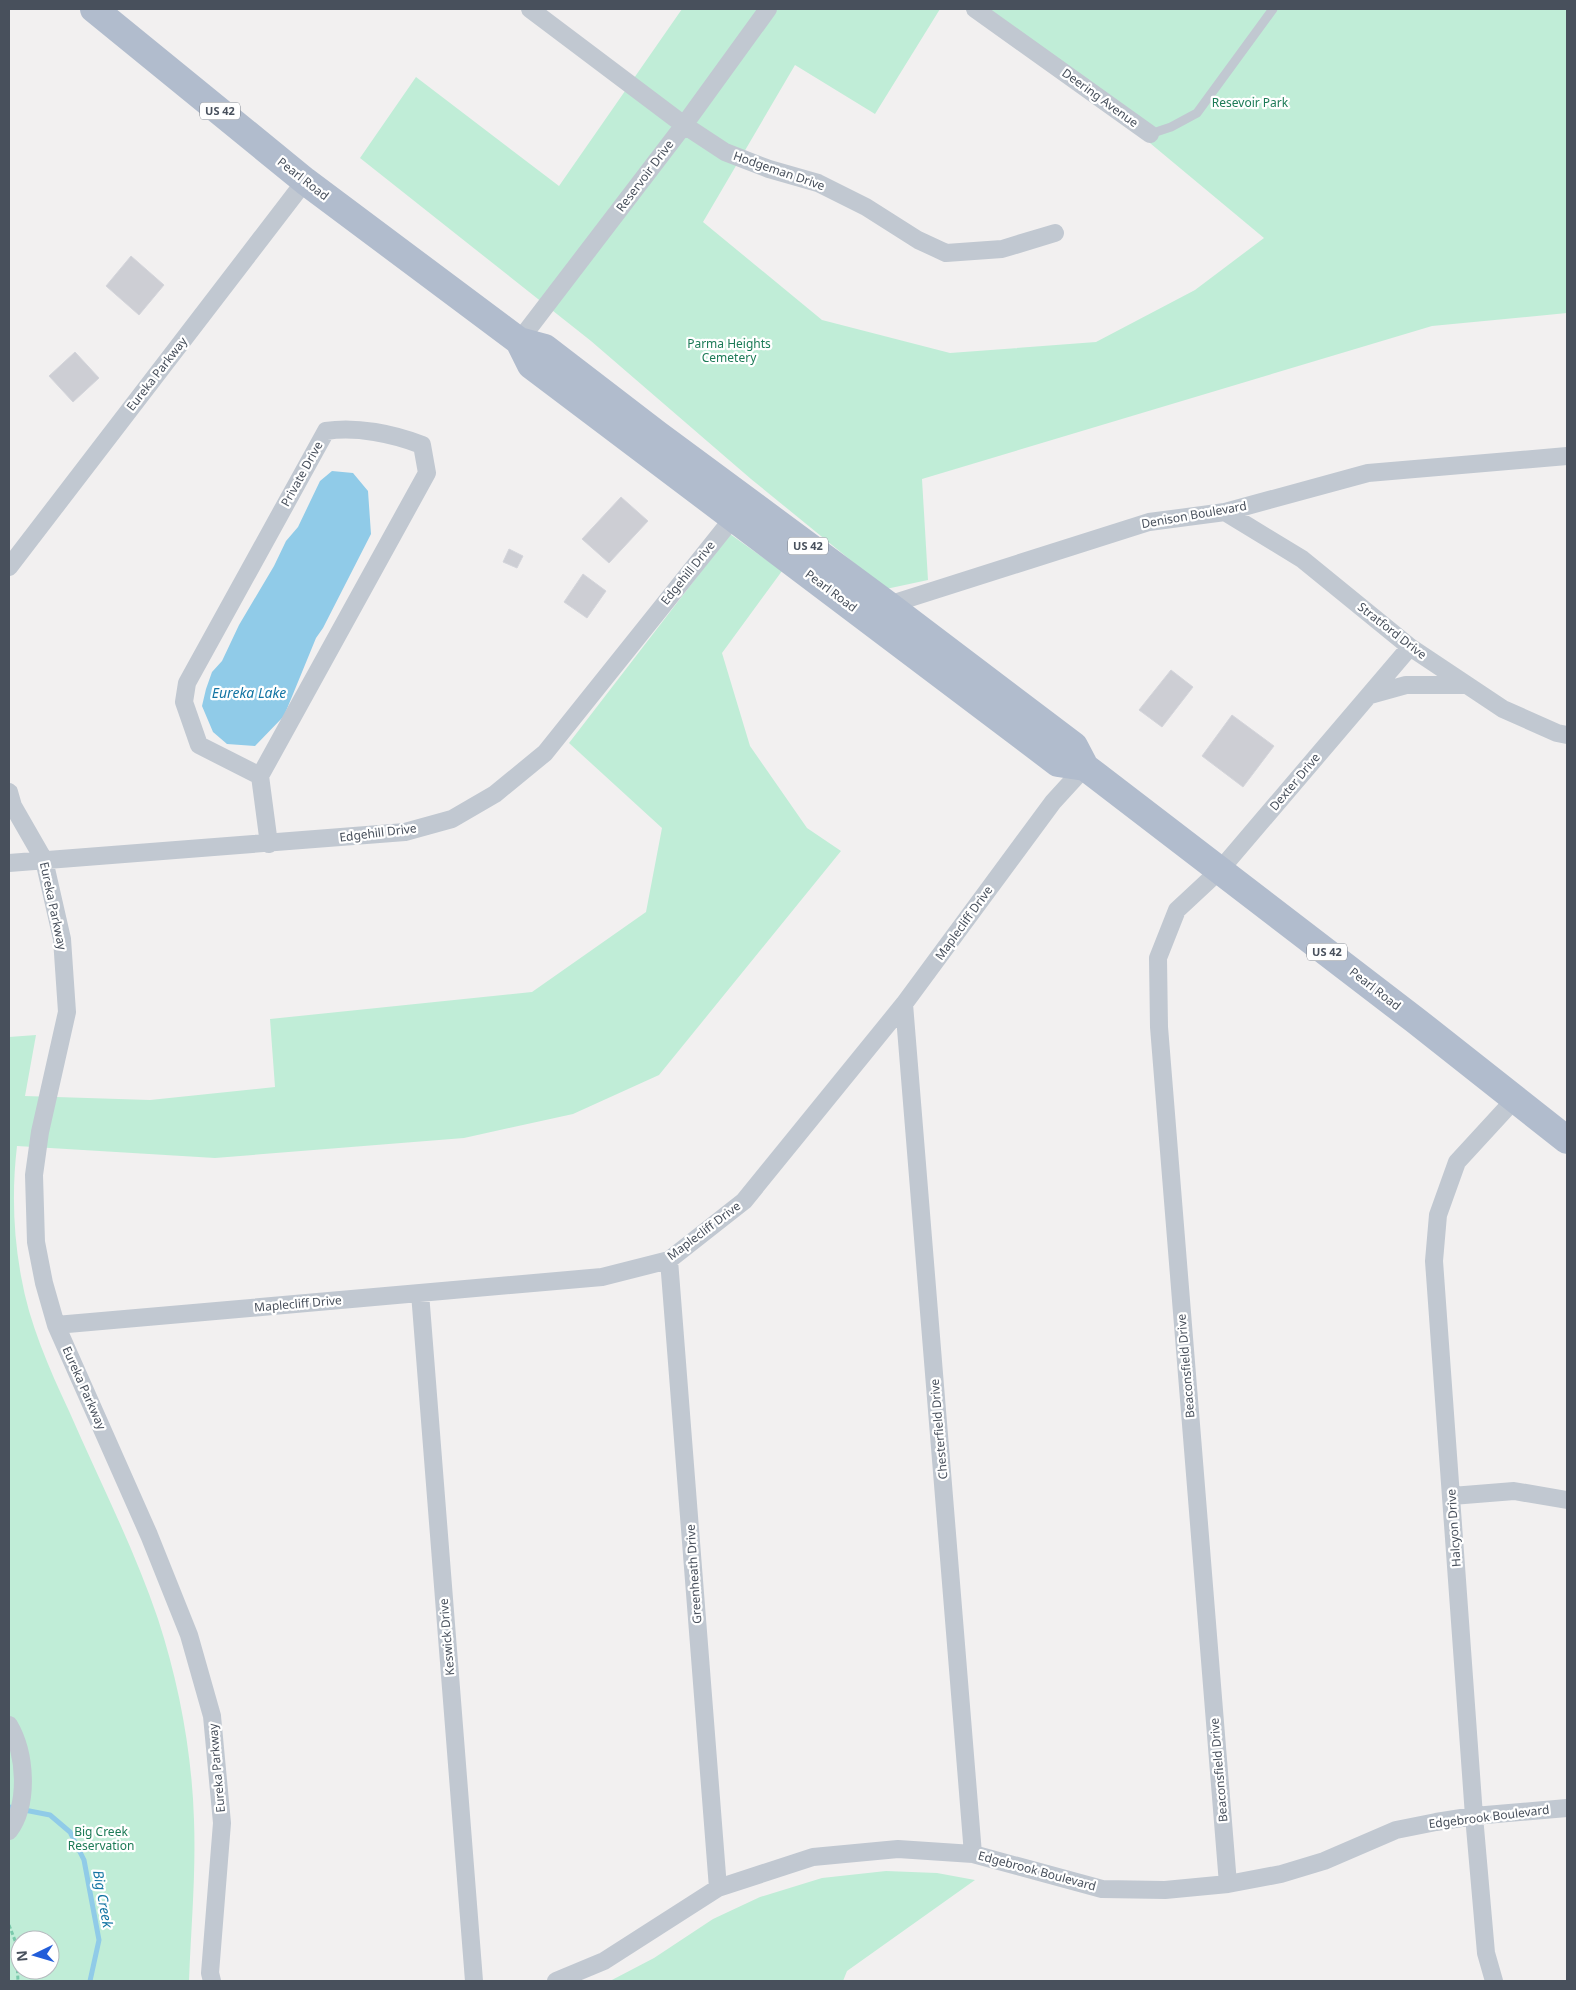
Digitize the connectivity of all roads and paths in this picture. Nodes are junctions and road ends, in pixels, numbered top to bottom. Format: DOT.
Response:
graph roads {
  1 [pos="94,9"];
  2 [pos="530,9"];
  3 [pos="768,9"];
  4 [pos="975,9"];
  5 [pos="1273,9"];
  6 [pos="684,125"];
  7 [pos="1150,134"];
  8 [pos="306,182"];
  9 [pos="1055,233"];
  10 [pos="519,341"];
  11 [pos="1567,456"];
  12 [pos="1225,512"];
  13 [pos="732,518"];
  14 [pos="9,567"];
  15 [pos="888,604"];
  16 [pos="1410,647"];
  17 [pos="1467,685"];
  18 [pos="1370,695"];
  19 [pos="1567,735"];
  20 [pos="1085,767"];
  21 [pos="260,776"];
  22 [pos="9,792"];
  23 [pos="269,844"];
  24 [pos="44,860"];
  25 [pos="9,863"];
  26 [pos="1220,870"];
  27 [pos="904,1004"];
  28 [pos="1514,1100"];
  29 [pos="1567,1140"];
  30 [pos="669,1260"];
  31 [pos="420,1293"];
  32 [pos="56,1325"];
  33 [pos="1452,1496"];
  34 [pos="1567,1500"];
  35 [pos="9,1725"];
  36 [pos="1567,1808"];
  37 [pos="1474,1816"];
  38 [pos="11,1829"];
  39 [pos="973,1854"];
  40 [pos="1228,1884"];
  41 [pos="718,1888"];
  42 [pos="9,1925"];
  43 [pos="18,1981"];
  44 [pos="212,1981"];
  45 [pos="474,1981"];
  46 [pos="556,1981"];
  47 [pos="1494,1981"];
  1 -- 8 [label="main road, Pearl Road / US 42"];
  2 -- 6 [label="street, Hodgeman Drive"];
  3 -- 6 [label="street, Reservoir Drive"];
  4 -- 7 [label="street, Deering Avenue"];
  5 -- 7 [label="lane, Deering Avenue"];
  6 -- 9 [label="street, Hodgeman Drive"];
  6 -- 10 [label="street, Reservoir Drive"];
  8 -- 10 [label="main road, Pearl Road / US 42"];
  8 -- 14 [label="street, Eureka Parkway"];
  10 -- 13 [label="main road, Pearl Road / US 42"];
  10 -- 15 [label="main road, Pearl Road / US 42"];
  11 -- 12 [label="street, Denison Boulevard"];
  12 -- 15 [label="street, Denison Boulevard"];
  12 -- 16 [label="street, Stratford Drive"];
  13 -- 20 [label="main road, Pearl Road / US 42"];
  13 -- 23 [label="street, Edgehill Drive"];
  15 -- 20 [label="main road, Pearl Road / US 42"];
  16 -- 17 [label="street, Stratford Drive"];
  16 -- 18 [label="street, Dexter Drive"];
  17 -- 18 [label="street"];
  17 -- 19 [label="street, Stratford Drive"];
  18 -- 26 [label="street, Dexter Drive"];
  20 -- 26 [label="main road, Pearl Road / US 42"];
  20 -- 27 [label="street, Maplecliff Drive"];
  21 -- 21 [label="street, Private Drive"];
  21 -- 23 [label="street"];
  22 -- 24 [label="street, Eureka Parkway"];
  23 -- 24 [label="street, Edgehill Drive"];
  24 -- 25 [label="street, Edgehill Drive"];
  24 -- 32 [label="street, Eureka Parkway"];
  26 -- 28 [label="main road, Pearl Road / US 42"];
  26 -- 40 [label="street, Beaconsfield Drive"];
  27 -- 30 [label="street, Maplecliff Drive"];
  27 -- 39 [label="street, Chesterfield Drive"];
  28 -- 29 [label="main road, Pearl Road / US 42"];
  28 -- 33 [label="street, Halcyon Drive"];
  30 -- 31 [label="street, Maplecliff Drive"];
  30 -- 41 [label="street, Greenheath Drive"];
  31 -- 32 [label="street, Maplecliff Drive"];
  31 -- 45 [label="street, Keswick Drive"];
  32 -- 44 [label="street, Eureka Parkway"];
  33 -- 34 [label="street"];
  33 -- 37 [label="street, Halcyon Drive"];
  35 -- 38 [label="street"];
  36 -- 37 [label="street, Edgebrook Boulevard"];
  37 -- 40 [label="street, Edgebrook Boulevard"];
  37 -- 47 [label="street, Halcyon Drive"];
  39 -- 40 [label="street, Edgebrook Boulevard"];
  39 -- 41 [label="street, Edgebrook Boulevard"];
  41 -- 46 [label="street, Edgebrook Boulevard"];
  42 -- 43 [label="path"];
}
